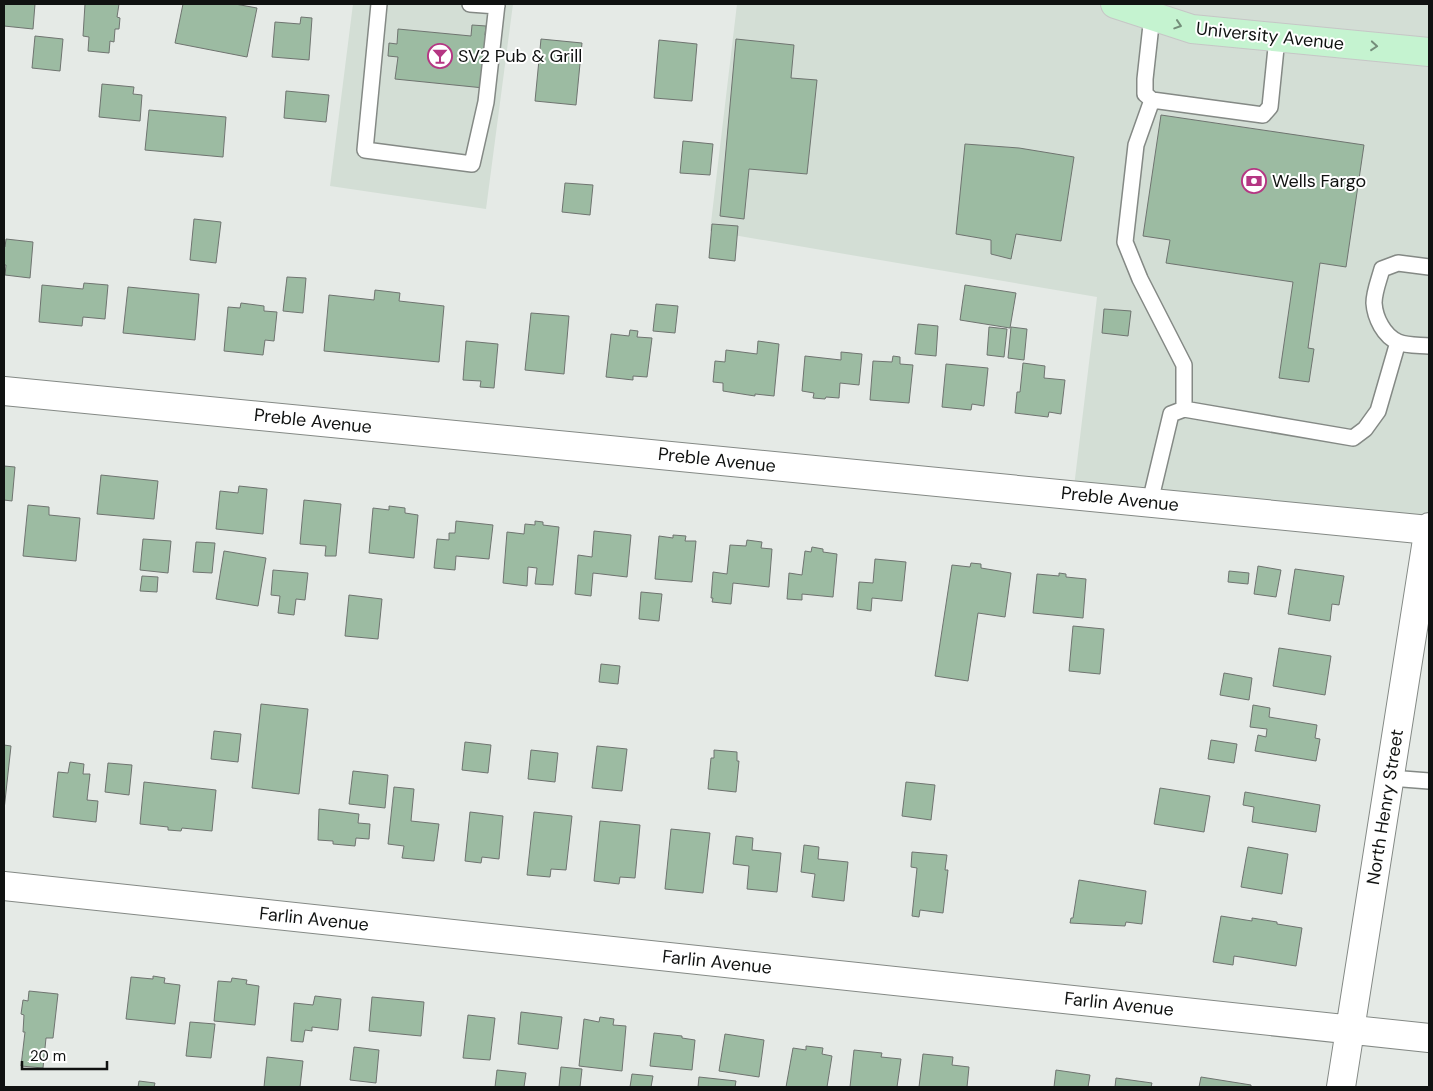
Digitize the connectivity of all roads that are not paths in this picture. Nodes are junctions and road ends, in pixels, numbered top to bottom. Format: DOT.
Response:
graph roads {
  1 [pos="379,4"];
  2 [pos="470,4"];
  3 [pos="1115,4"];
  4 [pos="497,5"];
  5 [pos="1152,16"];
  6 [pos="1277,38"];
  7 [pos="1429,52"];
  8 [pos="1152,100"];
  9 [pos="1429,267"];
  10 [pos="1398,342"];
  11 [pos="1429,346"];
  12 [pos="4,391"];
  13 [pos="1184,409"];
  14 [pos="1150,502"];
  15 [pos="1429,529"];
  16 [pos="1390,778"];
  17 [pos="1429,781"];
  18 [pos="4,886"];
  19 [pos="1350,1029"];
  20 [pos="1429,1038"];
  21 [pos="1341,1087"];
  1 -- 4 [label="lane"];
  2 -- 4 [label="lane"];
  3 -- 5 [label="main road, University Avenue"];
  5 -- 6 [label="main road, University Avenue, one-way"];
  5 -- 8 [label="lane"];
  6 -- 7 [label="main road, University Avenue, one-way"];
  6 -- 8 [label="lane"];
  8 -- 13 [label="lane"];
  9 -- 10 [label="lane"];
  10 -- 11 [label="lane"];
  10 -- 13 [label="lane"];
  12 -- 14 [label="street, Preble Avenue"];
  13 -- 14 [label="lane"];
  14 -- 15 [label="street, Preble Avenue"];
  15 -- 16 [label="street, North Henry Street"];
  16 -- 17 [label="lane"];
  16 -- 19 [label="street, North Henry Street"];
  18 -- 19 [label="street, Farlin Avenue"];
  19 -- 20 [label="street, Farlin Avenue"];
  19 -- 21 [label="street, North Henry Street"];
}
